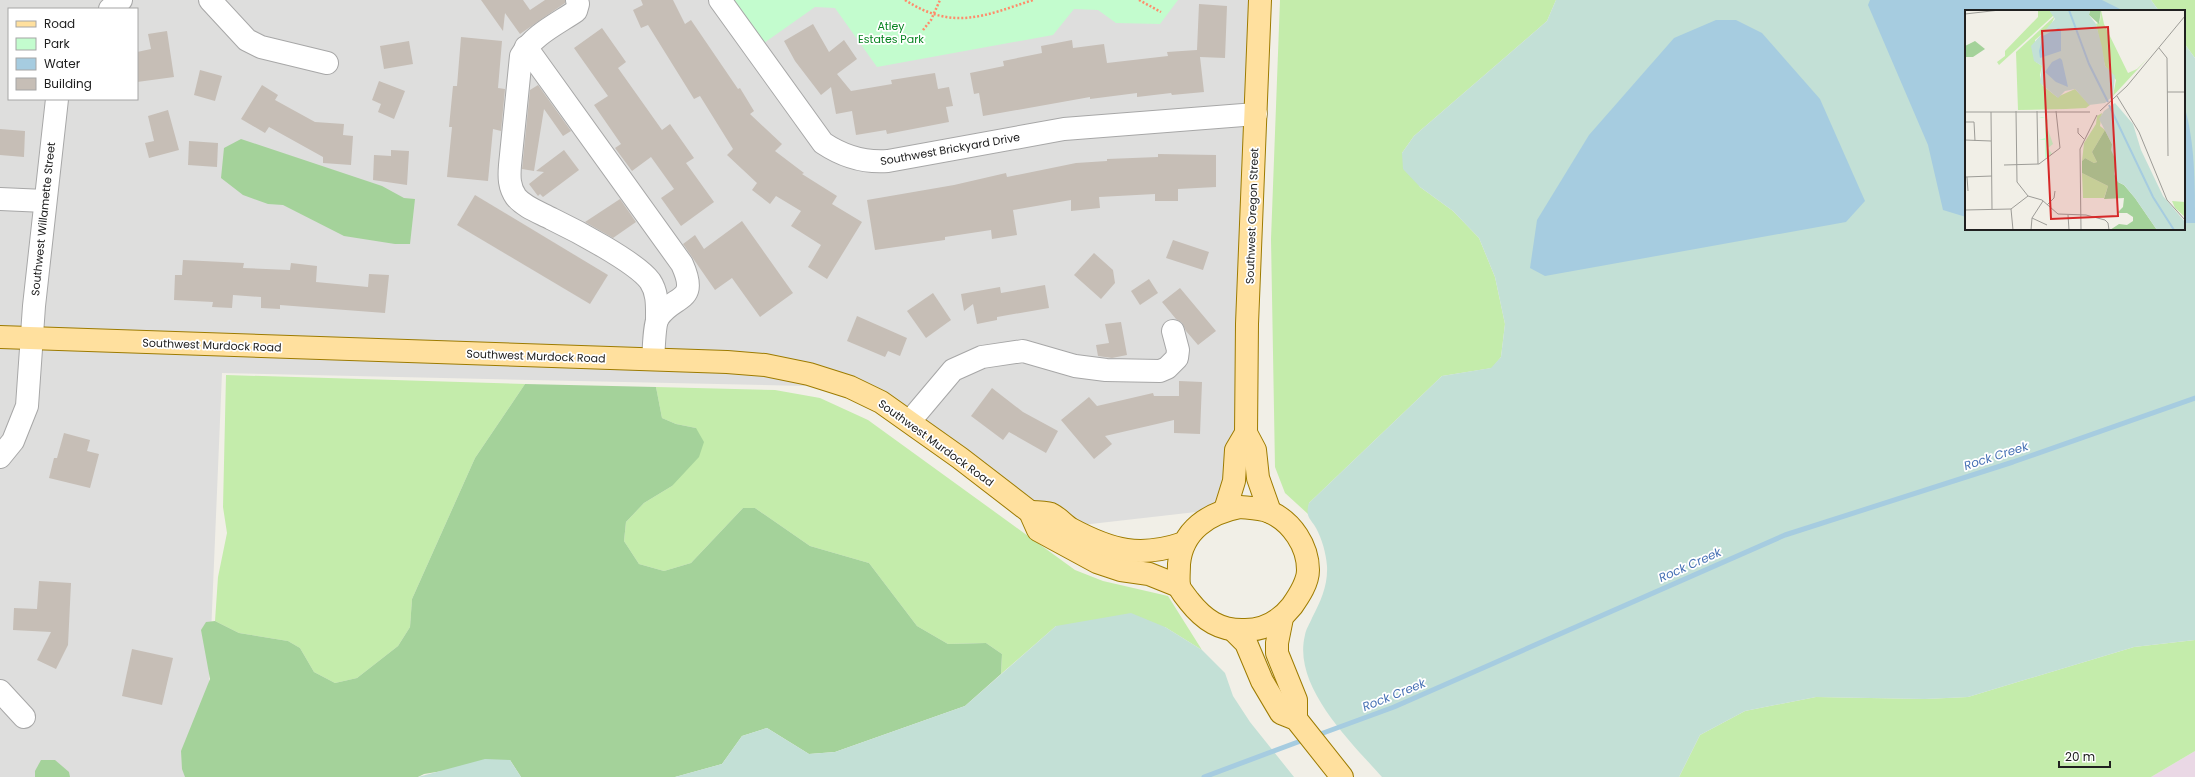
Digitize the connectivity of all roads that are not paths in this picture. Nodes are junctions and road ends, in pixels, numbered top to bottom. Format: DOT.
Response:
graph roads {
  1 [pos="121,0"];
  2 [pos="210,0"];
  3 [pos="577,0"];
  4 [pos="720,0"];
  5 [pos="1260,0"];
  6 [pos="111,8"];
  7 [pos="526,47"];
  8 [pos="327,63"];
  9 [pos="57,100"];
  10 [pos="1256,114"];
  11 [pos="0,200"];
  12 [pos="45,201"];
  13 [pos="657,320"];
  14 [pos="1173,331"];
  15 [pos="0,337"];
  16 [pos="32,339"];
  17 [pos="653,359"];
  18 [pos="910,421"];
  19 [pos="1246,433"];
  20 [pos="0,457"];
  21 [pos="1226,510"];
  22 [pos="1030,512"];
  23 [pos="1270,512"];
  24 [pos="1184,543"];
  25 [pos="1179,586"];
  26 [pos="1282,618"];
  27 [pos="1233,630"];
  28 [pos="0,691"];
  29 [pos="24,717"];
  30 [pos="1296,719"];
  31 [pos="1342,777"];
  1 -- 6 [label="street"];
  2 -- 8 [label="street"];
  3 -- 7 [label="street"];
  4 -- 10 [label="street, Southwest Brickyard Drive"];
  5 -- 10 [label="main road, Southwest Oregon Street"];
  7 -- 13 [label="street"];
  7 -- 13 [label="street"];
  9 -- 12 [label="street, Southwest Willamette Street"];
  10 -- 19 [label="main road, Southwest Oregon Street"];
  11 -- 12 [label="street"];
  12 -- 16 [label="street, Southwest Willamette Street"];
  13 -- 17 [label="street"];
  14 -- 18 [label="street"];
  15 -- 16 [label="main road, Southwest Murdock Road"];
  16 -- 17 [label="main road, Southwest Murdock Road"];
  16 -- 20 [label="street, Southwest Willamette Street"];
  17 -- 18 [label="main road, Southwest Murdock Road"];
  18 -- 22 [label="main road, Southwest Murdock Road"];
  19 -- 21 [label="main road, Southwest Oregon Street"];
  19 -- 23 [label="main road, Southwest Oregon Street"];
  21 -- 23 [label="main road"];
  21 -- 24 [label="main road"];
  22 -- 24 [label="main road"];
  22 -- 25 [label="main road, Southwest Murdock Road"];
  23 -- 26 [label="main road"];
  24 -- 25 [label="main road"];
  25 -- 27 [label="main road"];
  26 -- 27 [label="main road"];
  26 -- 30 [label="main road"];
  27 -- 30 [label="main road"];
  28 -- 29 [label="street"];
  30 -- 31 [label="main road"];
}
